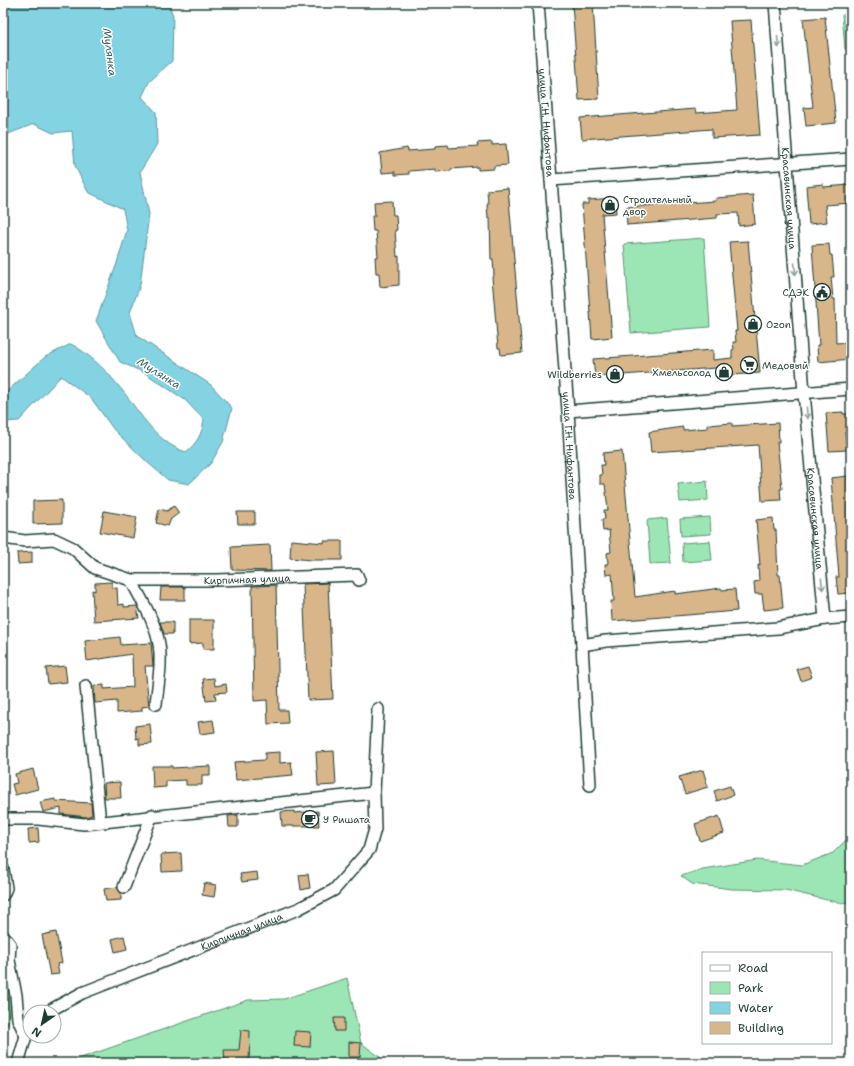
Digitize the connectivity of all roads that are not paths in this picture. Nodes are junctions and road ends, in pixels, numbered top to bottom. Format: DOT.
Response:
graph roads {
  1 [pos="538,3"];
  2 [pos="775,3"];
  3 [pos="851,159"];
  4 [pos="788,164"];
  5 [pos="551,180"];
  6 [pos="851,389"];
  7 [pos="804,393"];
  8 [pos="568,411"];
  9 [pos="3,538"];
  10 [pos="131,580"];
  11 [pos="359,580"];
  12 [pos="851,617"];
  13 [pos="825,619"];
  14 [pos="582,645"];
  15 [pos="86,686"];
  16 [pos="156,704"];
  17 [pos="378,709"];
  18 [pos="590,785"];
  19 [pos="374,794"];
  20 [pos="152,815"];
  21 [pos="3,819"];
  22 [pos="100,822"];
  23 [pos="3,869"];
  24 [pos="124,887"];
  25 [pos="3,895"];
  26 [pos="3,936"];
  27 [pos="62,1004"];
  28 [pos="22,1025"];
  29 [pos="25,1044"];
  30 [pos="18,1063"];
  1 -- 5 [label="street, улица Г.Н. Нифантова"];
  2 -- 4 [label="street, Красавинская улица, one-way"];
  3 -- 4 [label="street"];
  4 -- 5 [label="street"];
  4 -- 7 [label="street, Красавинская улица, one-way"];
  5 -- 8 [label="street, улица Г.Н. Нифантова"];
  6 -- 7 [label="street"];
  7 -- 8 [label="street"];
  7 -- 13 [label="street, Красавинская улица, one-way"];
  8 -- 14 [label="street, улица Г.Н. Нифантова"];
  9 -- 10 [label="street, Кирпичная улица"];
  10 -- 11 [label="street, Кирпичная улица"];
  10 -- 16 [label="street"];
  12 -- 13 [label="street"];
  13 -- 14 [label="street"];
  14 -- 18 [label="street, улица Г.Н. Нифантова"];
  15 -- 22 [label="street"];
  17 -- 19 [label="street, Кирпичная улица"];
  19 -- 20 [label="street"];
  19 -- 27 [label="street, Кирпичная улица"];
  20 -- 22 [label="street"];
  20 -- 24 [label="street"];
  21 -- 22 [label="street"];
  23 -- 25 [label="street"];
  26 -- 28 [label="street"];
  29 -- 30 [label="street"];
}
